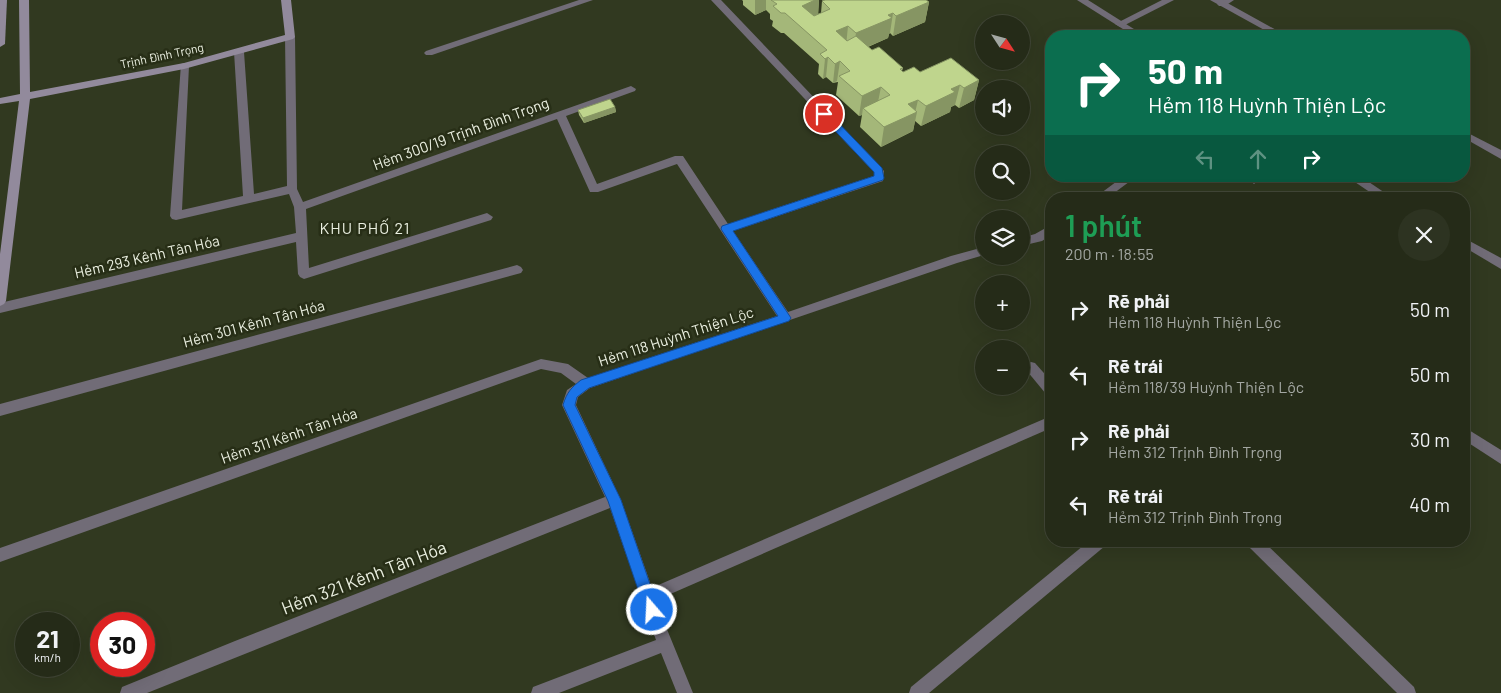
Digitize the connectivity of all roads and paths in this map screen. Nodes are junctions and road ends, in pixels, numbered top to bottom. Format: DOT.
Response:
graph roads {
  1 [pos="2,0"];
  2 [pos="24,0"];
  3 [pos="286,0"];
  4 [pos="588,0"];
  5 [pos="716,0"];
  6 [pos="1082,0"];
  7 [pos="1169,0"];
  8 [pos="1222,1"];
  9 [pos="1120,24"];
  10 [pos="1130,30"];
  11 [pos="1272,30"];
  12 [pos="290,37"];
  13 [pos="0,44"];
  14 [pos="239,52"];
  15 [pos="429,53"];
  16 [pos="184,66"];
  17 [pos="631,89"];
  18 [pos="25,96"];
  19 [pos="0,102"];
  20 [pos="560,115"];
  21 [pos="1470,137"];
  22 [pos="1501,155"];
  23 [pos="1123,182"];
  24 [pos="1361,182"];
  25 [pos="292,190"];
  26 [pos="1108,192"];
  27 [pos="1377,192"];
  28 [pos="249,198"];
  29 [pos="300,207"];
  30 [pos="487,217"];
  31 [pos="726,229"];
  32 [pos="1045,233"];
  33 [pos="302,236"];
  34 [pos="1030,240"];
  35 [pos="1470,246"];
  36 [pos="975,253"];
  37 [pos="1501,264"];
  38 [pos="517,270"];
  39 [pos="0,301"];
  40 [pos="0,308"];
  41 [pos="785,318"];
  42 [pos="1031,367"];
  43 [pos="1045,383"];
  44 [pos="586,384"];
  45 [pos="0,410"];
  46 [pos="1045,425"];
  47 [pos="1470,437"];
  48 [pos="1501,458"];
  49 [pos="614,500"];
  50 [pos="1093,547"];
  51 [pos="1259,547"];
  52 [pos="0,555"];
  53 [pos="647,597"];
  54 [pos="665,644"];
  55 [pos="128,693"];
  56 [pos="539,693"];
  57 [pos="685,693"];
  58 [pos="917,693"];
  59 [pos="1408,693"];
  1 -- 13 [label="street"];
  2 -- 18 [label="street"];
  3 -- 12 [label="street"];
  4 -- 15 [label="street"];
  5 -- 31 [label="street"];
  6 -- 9 [label="street"];
  7 -- 9 [label="street"];
  8 -- 11 [label="street"];
  9 -- 10 [label="street"];
  12 -- 14 [label="street, Trịnh Đình Trọng"];
  12 -- 25 [label="street"];
  14 -- 16 [label="street, Trịnh Đình Trọng"];
  14 -- 28 [label="street"];
  16 -- 18 [label="street, Trịnh Đình Trọng"];
  16 -- 28 [label="street"];
  17 -- 20 [label="street, Hẻm 300/19 Trịnh Đình Trọng"];
  18 -- 19 [label="street, Trịnh Đình Trọng"];
  18 -- 39 [label="street"];
  20 -- 29 [label="street, Hẻm 300/19 Trịnh Đình Trọng"];
  20 -- 31 [label="street"];
  21 -- 22 [label="street"];
  23 -- 26 [label="street"];
  24 -- 27 [label="street"];
  25 -- 28 [label="street"];
  25 -- 29 [label="street"];
  29 -- 33 [label="street"];
  30 -- 33 [label="street"];
  31 -- 41 [label="street"];
  32 -- 34 [label="street"];
  33 -- 40 [label="street, Hẻm 293 Kênh Tân Hóa"];
  35 -- 37 [label="street"];
  36 -- 41 [label="street, Hẻm 118 Huỳnh Thiện Lộc"];
  38 -- 45 [label="street, Hẻm 301 Kênh Tân Hóa"];
  41 -- 44 [label="street, Hẻm 118 Huỳnh Thiện Lộc"];
  42 -- 43 [label="street"];
  44 -- 49 [label="street, Hẻm 118 Huỳnh Thiện Lộc"];
  44 -- 52 [label="street, Hẻm 311 Kênh Tân Hóa"];
  46 -- 53 [label="street"];
  47 -- 48 [label="street"];
  49 -- 53 [label="street, Hẻm 118 Huỳnh Thiện Lộc"];
  49 -- 55 [label="street, Hẻm 321 Kênh Tân Hóa"];
  50 -- 58 [label="street"];
  51 -- 59 [label="street"];
  53 -- 54 [label="street, Hẻm 118 Huỳnh Thiện Lộc"];
  54 -- 56 [label="street"];
  54 -- 57 [label="street, Hẻm 118 Huỳnh Thiện Lộc"];
}
